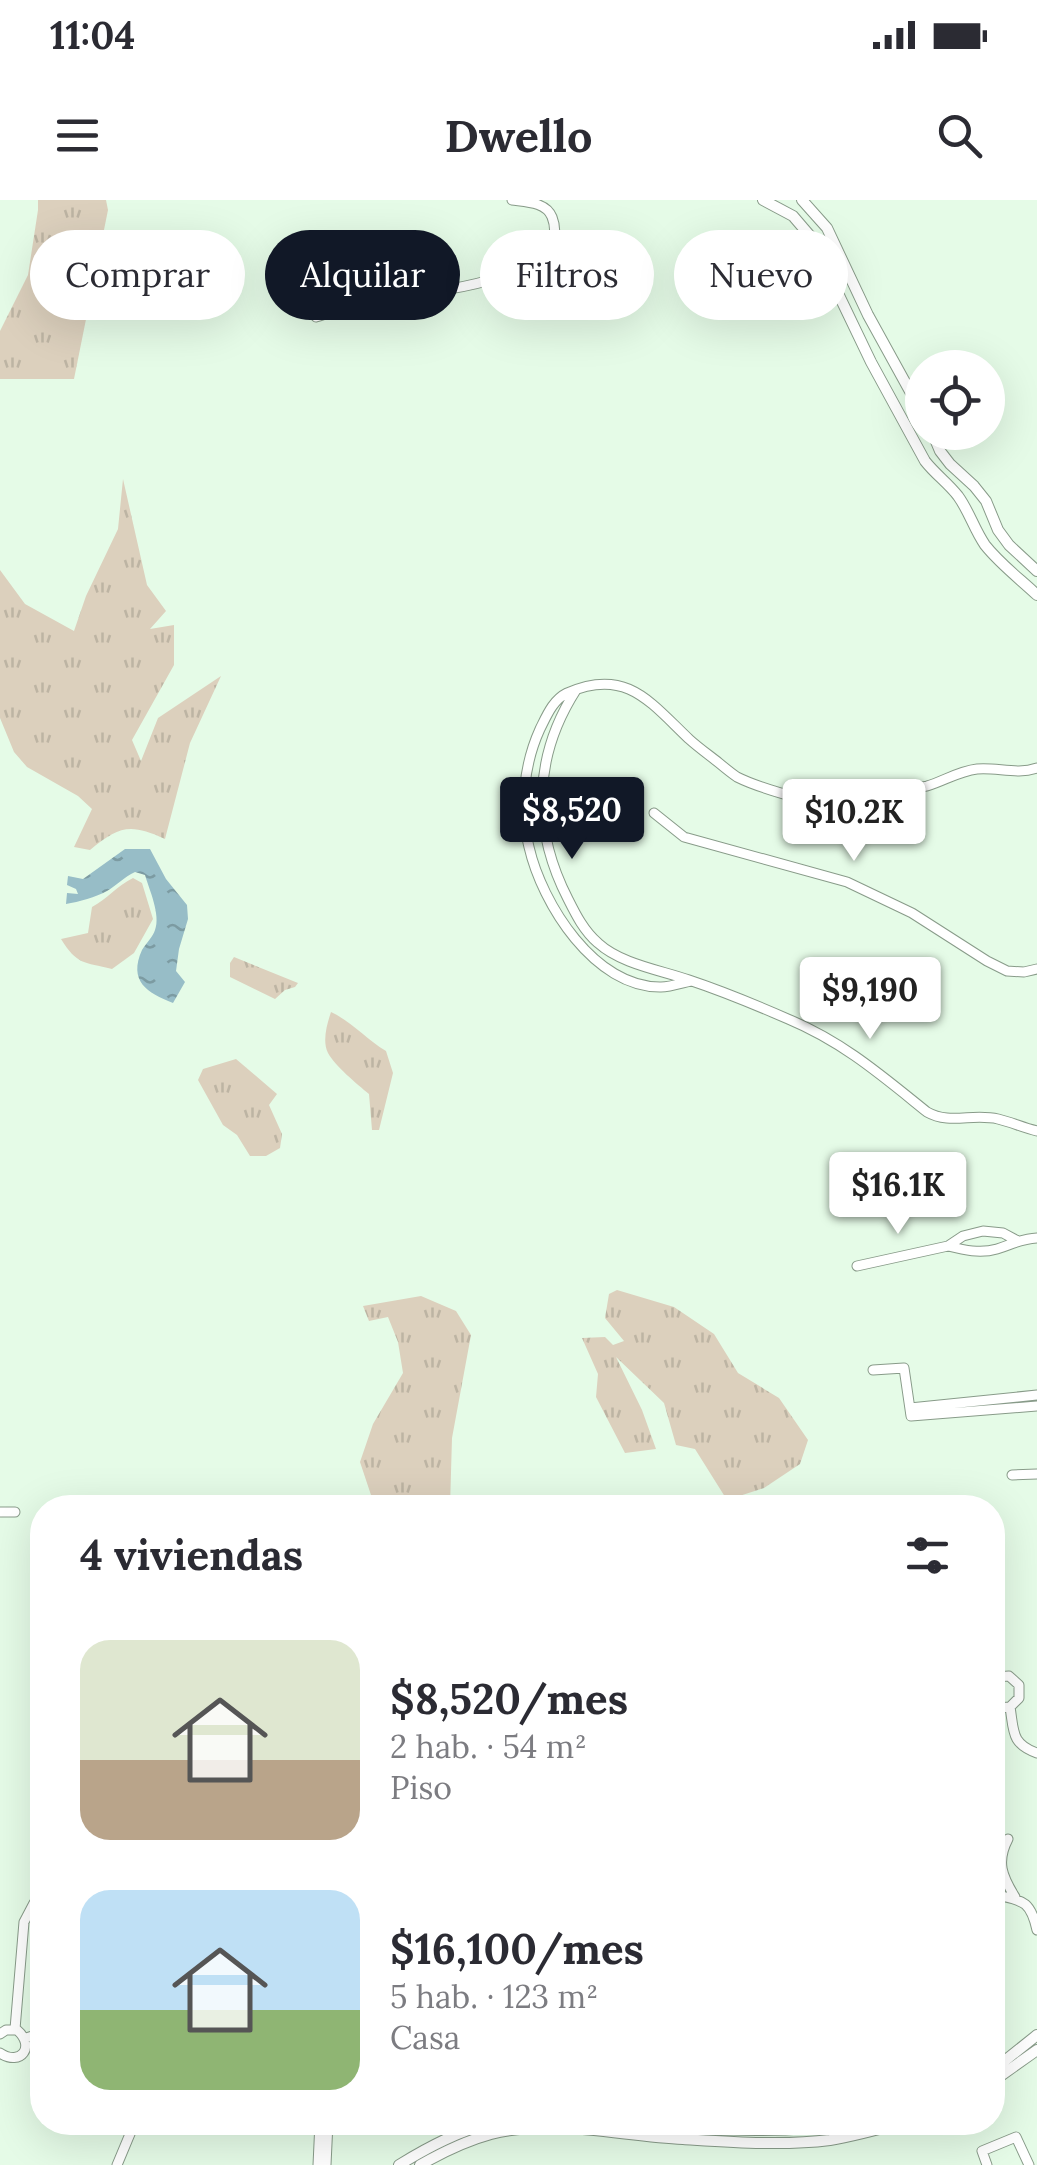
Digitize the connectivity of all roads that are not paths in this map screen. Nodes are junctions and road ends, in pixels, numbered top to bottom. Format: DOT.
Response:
graph roads {
  1 [pos="512,200"];
  2 [pos="763,200"];
  3 [pos="802,200"];
  4 [pos="460,286"];
  5 [pos="905,382"];
  6 [pos="940,450"];
  7 [pos="1037,571"];
  8 [pos="1037,595"];
  9 [pos="576,690"];
  10 [pos="1037,768"];
  11 [pos="654,813"];
  12 [pos="1037,969"];
  13 [pos="691,981"];
  14 [pos="1037,1131"];
  15 [pos="1037,1238"];
  16 [pos="1016,1240"];
  17 [pos="948,1246"];
  18 [pos="858,1266"];
  19 [pos="874,1370"];
  20 [pos="1033,1398"];
  21 [pos="1037,1474"];
  22 [pos="1012,1475"];
  23 [pos="0,1512"];
  24 [pos="15,1512"];
  25 [pos="1005,1676"];
  26 [pos="1005,1707"];
  27 [pos="1010,1707"];
  28 [pos="1037,1752"];
  29 [pos="1008,1838"];
  30 [pos="1005,1844"];
  31 [pos="1005,1880"];
  32 [pos="1005,1896"];
  33 [pos="1015,1897"];
  34 [pos="30,1911"];
  35 [pos="1037,1930"];
  36 [pos="14,2029"];
  37 [pos="0,2032"];
  38 [pos="1037,2035"];
  39 [pos="30,2037"];
  40 [pos="26,2038"];
  41 [pos="1037,2050"];
  42 [pos="0,2053"];
  43 [pos="1005,2061"];
  44 [pos="1005,2073"];
  45 [pos="130,2135"];
  46 [pos="322,2135"];
  47 [pos="325,2135"];
  48 [pos="455,2135"];
  49 [pos="488,2135"];
  50 [pos="643,2135"];
  51 [pos="828,2135"];
  52 [pos="851,2135"];
  53 [pos="830,2140"];
  54 [pos="117,2165"];
  55 [pos="318,2165"];
  56 [pos="326,2165"];
  57 [pos="399,2165"];
  58 [pos="420,2165"];
  59 [pos="988,2165"];
  60 [pos="1028,2165"];
  1 -- 4 [label="street"];
  2 -- 8 [label="street"];
  3 -- 5 [label="street"];
  6 -- 7 [label="street"];
  9 -- 10 [label="street"];
  9 -- 13 [label="street"];
  9 -- 13 [label="street"];
  11 -- 12 [label="street"];
  13 -- 14 [label="street"];
  15 -- 16 [label="street"];
  16 -- 17 [label="street"];
  16 -- 17 [label="street"];
  17 -- 18 [label="street"];
  19 -- 20 [label="street"];
  21 -- 22 [label="street"];
  23 -- 24 [label="street"];
  25 -- 27 [label="street"];
  26 -- 27 [label="street"];
  27 -- 28 [label="street"];
  29 -- 30 [label="street"];
  31 -- 33 [label="street"];
  32 -- 33 [label="street"];
  33 -- 35 [label="street"];
  34 -- 36 [label="street"];
  36 -- 37 [label="street"];
  36 -- 40 [label="street"];
  38 -- 43 [label="street"];
  39 -- 40 [label="street"];
  40 -- 42 [label="street"];
  41 -- 44 [label="street"];
  45 -- 54 [label="street"];
  46 -- 55 [label="street"];
  47 -- 56 [label="street"];
  48 -- 57 [label="street"];
  49 -- 58 [label="street"];
  50 -- 53 [label="street"];
  51 -- 53 [label="street"];
  52 -- 53 [label="street"];
  59 -- 60 [label="street"];
}
